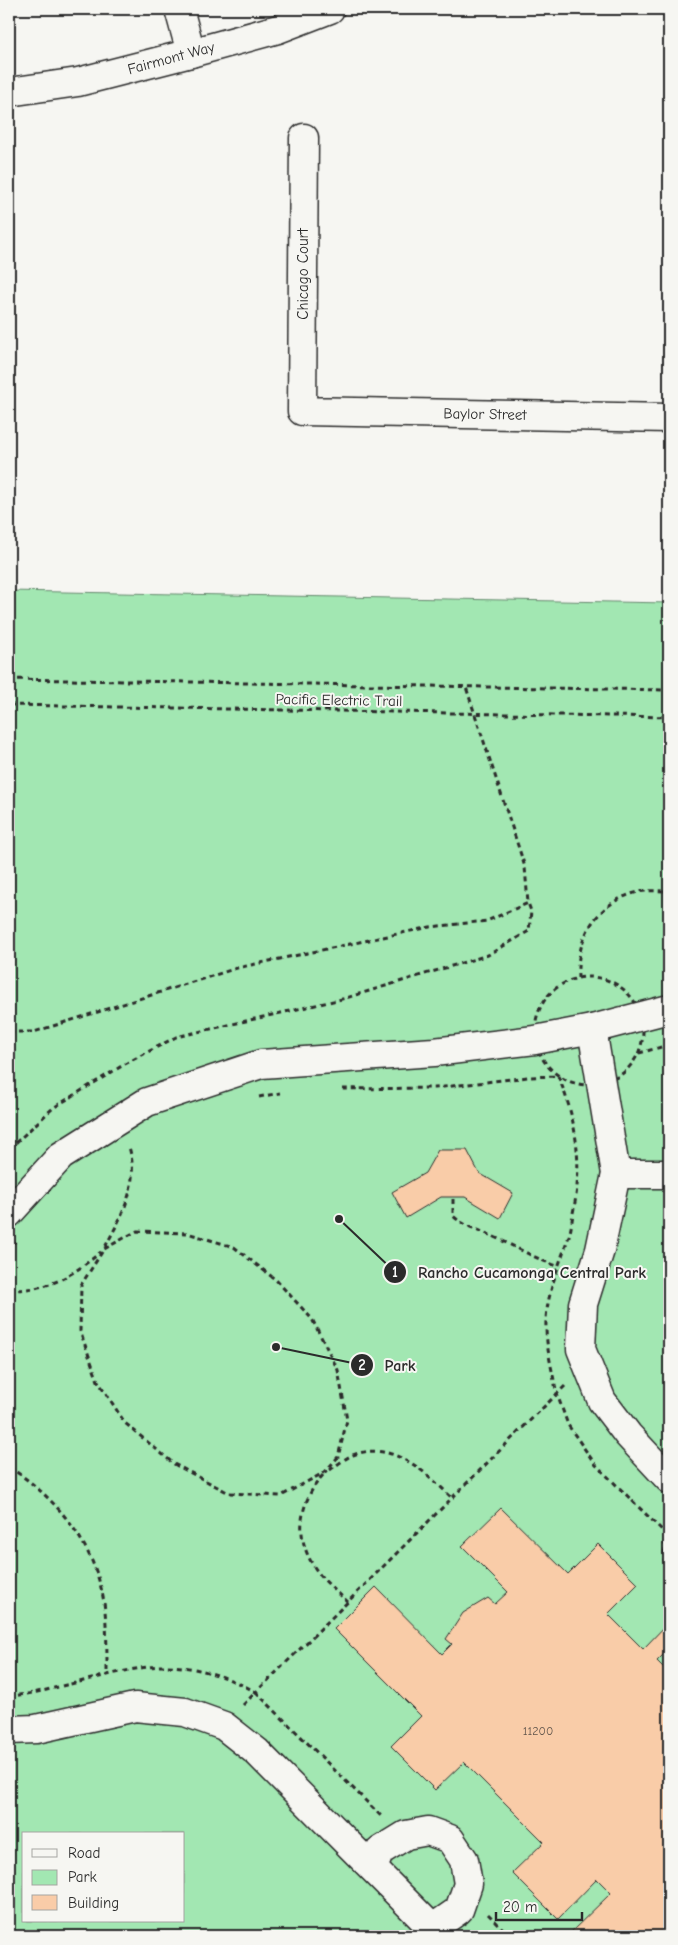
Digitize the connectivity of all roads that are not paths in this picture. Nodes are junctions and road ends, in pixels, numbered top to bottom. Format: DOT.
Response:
graph roads {
  1 [pos="178,9"];
  2 [pos="330,9"];
  3 [pos="191,53"];
  4 [pos="9,92"];
  5 [pos="304,138"];
  6 [pos="302,411"];
  7 [pos="669,418"];
  8 [pos="669,1009"];
  9 [pos="592,1029"];
  10 [pos="616,1174"];
  11 [pos="669,1174"];
  12 [pos="15,1223"];
  13 [pos="669,1479"];
  14 [pos="9,1730"];
  15 [pos="373,1868"];
  16 [pos="437,1932"];
  1 -- 3 [label="street"];
  2 -- 3 [label="street, Fairmont Way"];
  3 -- 4 [label="street, Fairmont Way"];
  5 -- 6 [label="street, Chicago Court"];
  6 -- 7 [label="street, Baylor Street"];
  8 -- 9 [label="street"];
  9 -- 10 [label="street"];
  9 -- 12 [label="street"];
  10 -- 11 [label="street"];
  10 -- 13 [label="street"];
  14 -- 15 [label="street"];
  15 -- 16 [label="street"];
  15 -- 16 [label="street"];
}
